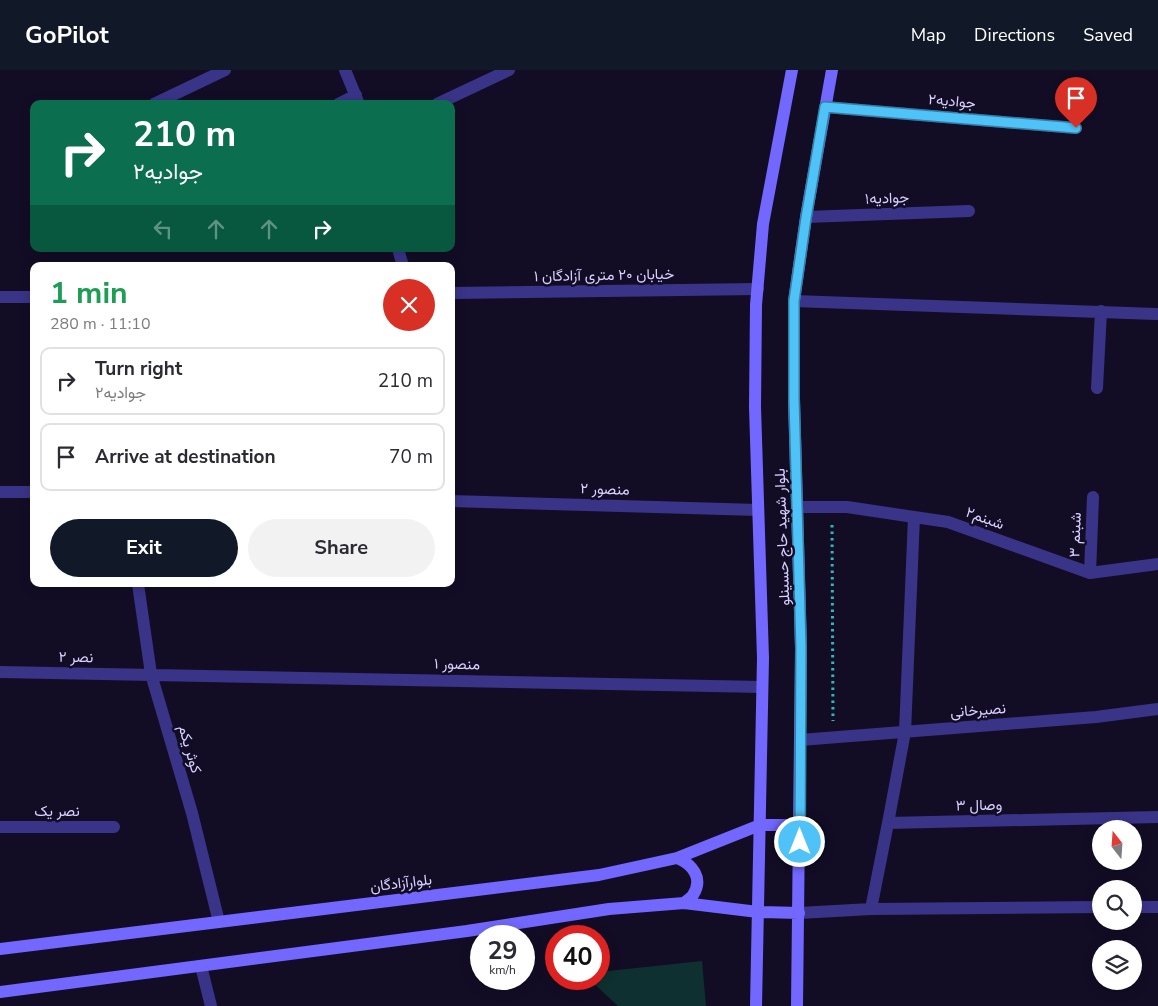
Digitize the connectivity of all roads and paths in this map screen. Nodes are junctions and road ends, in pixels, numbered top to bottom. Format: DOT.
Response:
graph roads {
  1 [pos="225,70"];
  2 [pos="345,70"];
  3 [pos="509,70"];
  4 [pos="792,70"];
  5 [pos="832,70"];
  6 [pos="357,99"];
  7 [pos="162,100"];
  8 [pos="445,100"];
  9 [pos="825,107"];
  10 [pos="1076,128"];
  11 [pos="969,211"];
  12 [pos="806,218"];
  13 [pos="758,289"];
  14 [pos="455,293"];
  15 [pos="0,297"];
  16 [pos="30,297"];
  17 [pos="794,301"];
  18 [pos="1101,311"];
  19 [pos="1156,314"];
  20 [pos="1097,388"];
  21 [pos="0,492"];
  22 [pos="30,492"];
  23 [pos="1093,497"];
  24 [pos="455,501"];
  25 [pos="797,507"];
  26 [pos="831,507"];
  27 [pos="758,510"];
  28 [pos="914,517"];
  29 [pos="1158,564"];
  30 [pos="1090,574"];
  31 [pos="138,587"];
  32 [pos="0,672"];
  33 [pos="151,674"];
  34 [pos="762,687"];
  35 [pos="1158,708"];
  36 [pos="905,732"];
  37 [pos="832,737"];
  38 [pos="800,740"];
  39 [pos="1158,817"];
  40 [pos="888,824"];
  41 [pos="800,825"];
  42 [pos="760,826"];
  43 [pos="0,827"];
  44 [pos="114,827"];
  45 [pos="677,858"];
  46 [pos="684,903"];
  47 [pos="1092,907"];
  48 [pos="1142,907"];
  49 [pos="1158,907"];
  50 [pos="871,909"];
  51 [pos="758,912"];
  52 [pos="799,913"];
  53 [pos="219,922"];
  54 [pos="0,950"];
  55 [pos="201,966"];
  56 [pos="0,992"];
  57 [pos="211,1006"];
  58 [pos="756,1006"];
  59 [pos="797,1006"];
  1 -- 7 [label="street"];
  2 -- 6 [label="street"];
  3 -- 8 [label="street"];
  4 -- 13 [label="street, بلوار شهید حاج حسینلو"];
  5 -- 9 [label="street, بلوار شهید حاج حسینلو"];
  9 -- 10 [label="street, جوادیه۲"];
  9 -- 12 [label="street, بلوار شهید حاج حسینلو"];
  11 -- 12 [label="street, جوادیه۱"];
  12 -- 17 [label="street, بلوار شهید حاج حسینلو"];
  13 -- 14 [label="street, ۱ خیابان ۲۰ متری آزادگان"];
  13 -- 27 [label="street, بلوار شهید حاج حسینلو"];
  15 -- 16 [label="street"];
  17 -- 18 [label="street"];
  17 -- 25 [label="street, بلوار شهید حاج حسینلو"];
  18 -- 19 [label="street"];
  18 -- 20 [label="street"];
  21 -- 22 [label="street"];
  23 -- 30 [label="street, شبنم ۳"];
  24 -- 27 [label="street, منصور ۲"];
  25 -- 26 [label="street, شبنم۲"];
  25 -- 38 [label="street, بلوار شهید حاج حسینلو"];
  26 -- 28 [label="street, شبنم۲"];
  26 -- 37 [label="path"];
  27 -- 34 [label="street, بلوار شهید حاج حسینلو"];
  28 -- 30 [label="street, شبنم۲"];
  28 -- 36 [label="street"];
  29 -- 30 [label="street, شبنم۲"];
  31 -- 33 [label="street, کوثر یکم"];
  32 -- 33 [label="street, نصر ۲"];
  33 -- 34 [label="street, منصور ۱"];
  33 -- 53 [label="street, کوثر یکم"];
  34 -- 42 [label="street, بلوار شهید حاج حسینلو"];
  35 -- 36 [label="street, نصیرخانی"];
  36 -- 37 [label="street, نصیرخانی"];
  36 -- 40 [label="street"];
  37 -- 38 [label="street, نصیرخانی"];
  38 -- 41 [label="street, بلوار شهید حاج حسینلو"];
  39 -- 40 [label="street, وصال ۳"];
  40 -- 50 [label="street"];
  41 -- 42 [label="street, بلوارآزادگان"];
  41 -- 52 [label="street, بلوار شهید حاج حسینلو"];
  42 -- 45 [label="street, بلوارآزادگان"];
  42 -- 51 [label="street, بلوار شهید حاج حسینلو"];
  43 -- 44 [label="street, نصر یک"];
  45 -- 46 [label="street"];
  45 -- 53 [label="street, بلوارآزادگان"];
  46 -- 51 [label="street"];
  46 -- 55 [label="street"];
  47 -- 50 [label="street"];
  48 -- 49 [label="street"];
  50 -- 52 [label="street"];
  51 -- 52 [label="street"];
  51 -- 58 [label="street, بلوار شهید حاج حسینلو"];
  52 -- 59 [label="street, بلوار شهید حاج حسینلو"];
  53 -- 54 [label="street, بلوارآزادگان"];
  55 -- 56 [label="street"];
  55 -- 57 [label="street"];
}
